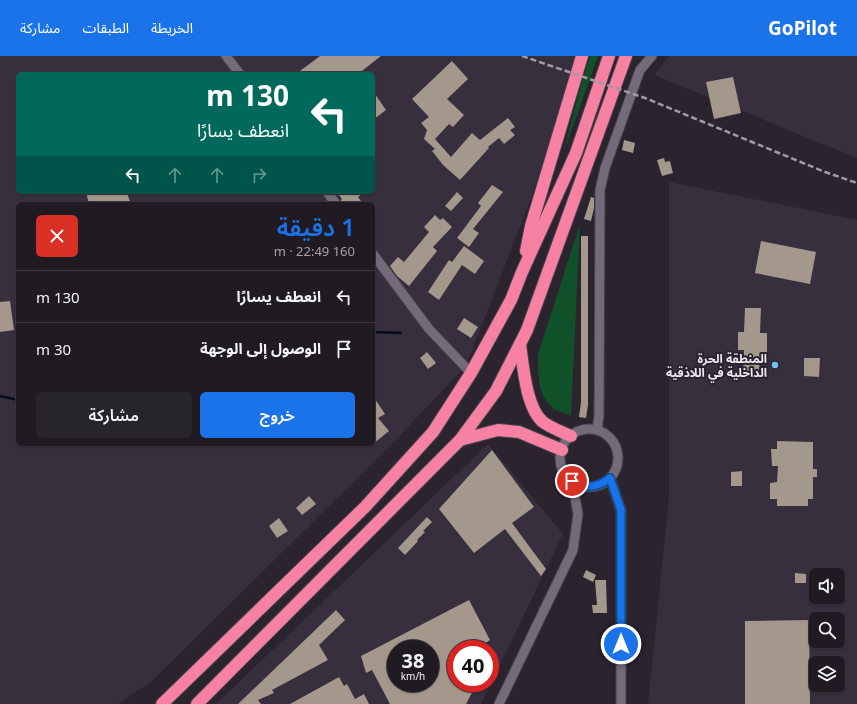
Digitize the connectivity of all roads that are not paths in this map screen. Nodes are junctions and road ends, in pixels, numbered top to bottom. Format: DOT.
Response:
graph roads {
  1 [pos="226,56"];
  2 [pos="582,56"];
  3 [pos="609,56"];
  4 [pos="626,56"];
  5 [pos="652,56"];
  6 [pos="238,72"];
  7 [pos="375,257"];
  8 [pos="522,272"];
  9 [pos="520,344"];
  10 [pos="471,373"];
  11 [pos="597,430"];
  12 [pos="571,436"];
  13 [pos="460,440"];
  14 [pos="562,450"];
  15 [pos="610,478"];
  16 [pos="572,481"];
  17 [pos="162,704"];
  18 [pos="196,704"];
  19 [pos="499,704"];
  20 [pos="621,704"];
  1 -- 6 [label="street"];
  2 -- 8 [label="highway"];
  3 -- 8 [label="highway"];
  4 -- 9 [label="highway"];
  5 -- 11 [label="street"];
  7 -- 10 [label="street"];
  8 -- 10 [label="highway"];
  9 -- 12 [label="highway"];
  9 -- 13 [label="highway"];
  10 -- 17 [label="highway"];
  11 -- 12 [label="street"];
  11 -- 15 [label="street"];
  12 -- 14 [label="street"];
  13 -- 14 [label="highway"];
  13 -- 18 [label="highway"];
  14 -- 16 [label="street"];
  15 -- 16 [label="street"];
  15 -- 20 [label="street"];
  16 -- 19 [label="street"];
}
